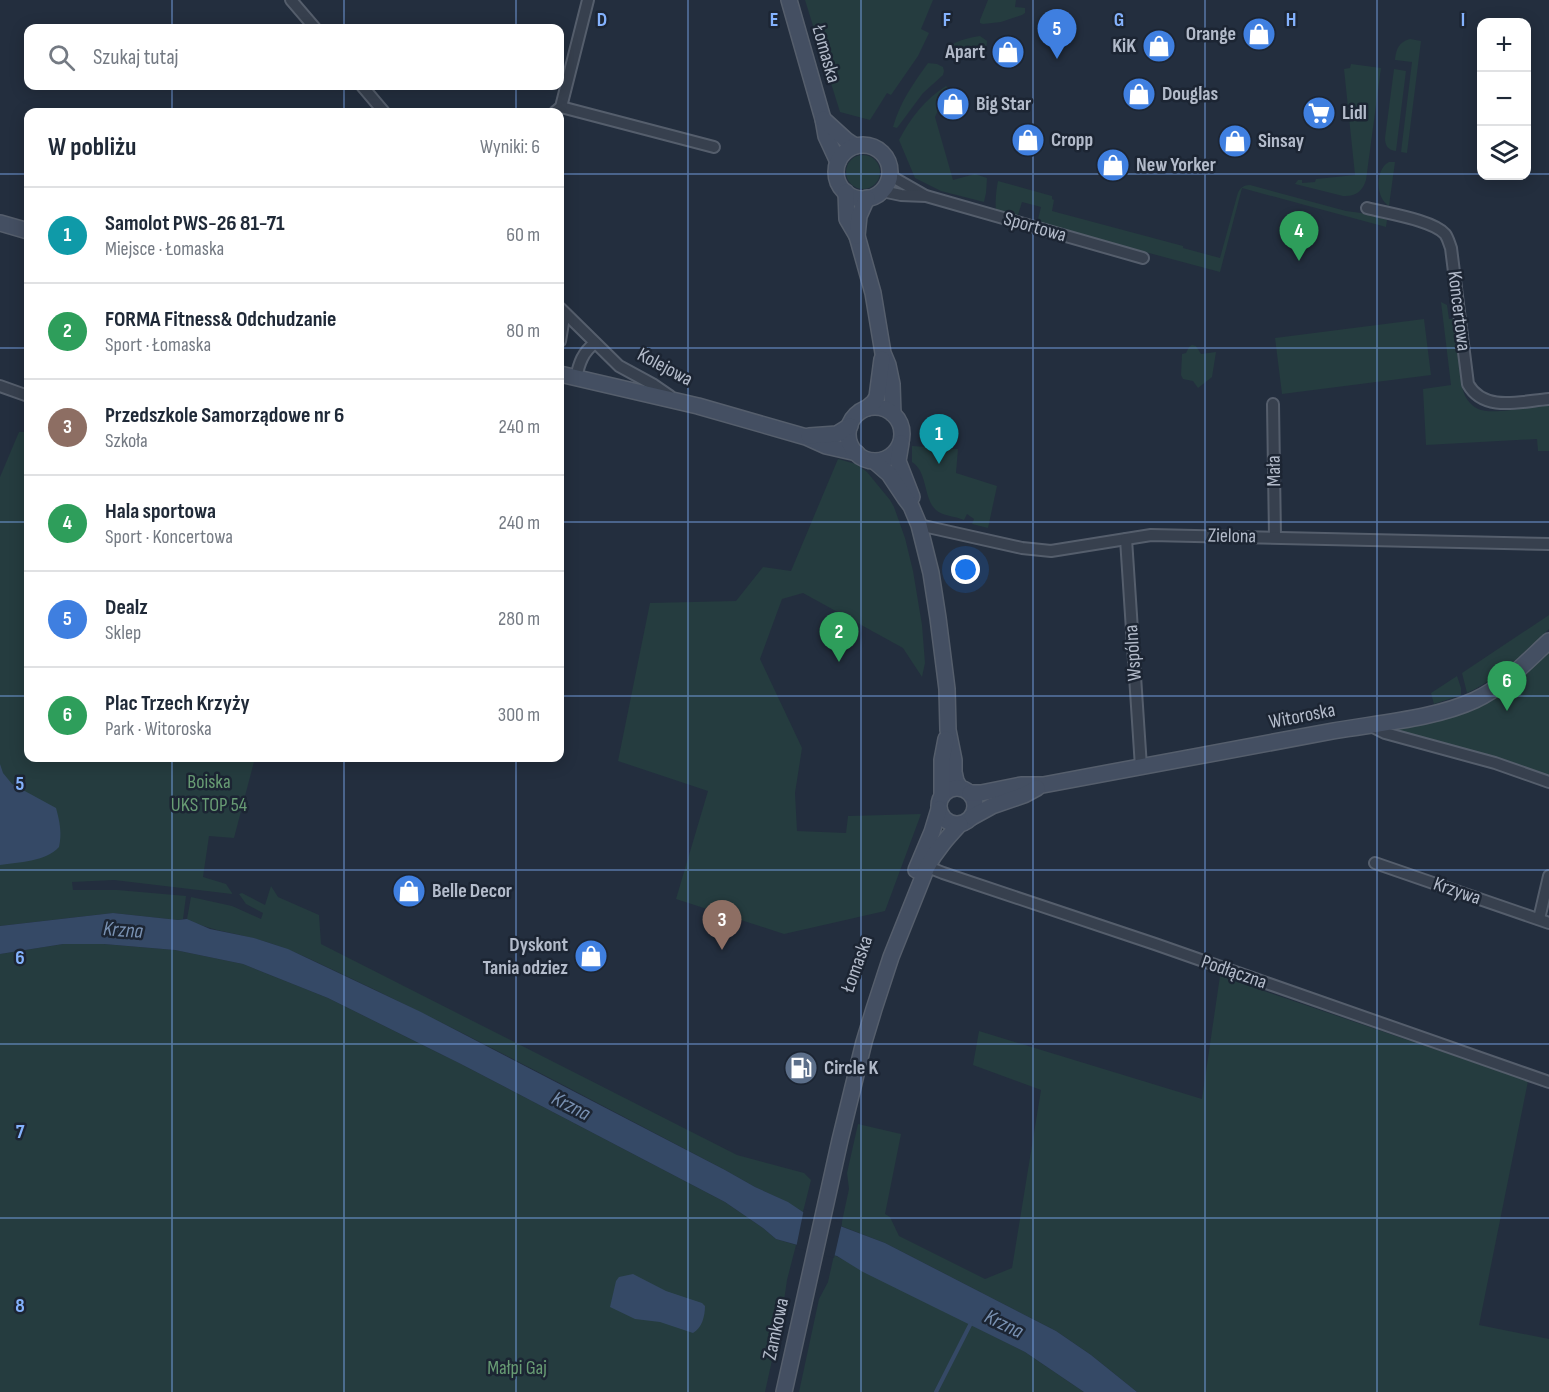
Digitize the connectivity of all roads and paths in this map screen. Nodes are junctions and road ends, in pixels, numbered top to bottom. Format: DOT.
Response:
graph roads {
  1 [pos="291,0"];
  2 [pos="588,0"];
  3 [pos="789,0"];
  4 [pos="312,24"];
  5 [pos="564,88"];
  6 [pos="365,90"];
  7 [pos="563,90"];
  8 [pos="381,108"];
  9 [pos="559,108"];
  10 [pos="564,111"];
  11 [pos="823,119"];
  12 [pos="855,146"];
  13 [pos="714,147"];
  14 [pos="838,162"];
  15 [pos="890,175"];
  16 [pos="882,191"];
  17 [pos="846,192"];
  18 [pos="926,196"];
  19 [pos="867,198"];
  20 [pos="1367,208"];
  21 [pos="0,223"];
  22 [pos="24,230"];
  23 [pos="857,236"];
  24 [pos="1143,258"];
  25 [pos="564,313"];
  26 [pos="595,343"];
  27 [pos="883,353"];
  28 [pos="564,375"];
  29 [pos="576,378"];
  30 [pos="0,386"];
  31 [pos="24,395"];
  32 [pos="1549,399"];
  33 [pos="675,400"];
  34 [pos="1273,404"];
  35 [pos="867,408"];
  36 [pos="894,414"];
  37 [pos="850,426"];
  38 [pos="806,437"];
  39 [pos="901,443"];
  40 [pos="857,453"];
  41 [pos="874,461"];
  42 [pos="911,506"];
  43 [pos="919,525"];
  44 [pos="1275,537"];
  45 [pos="1126,539"];
  46 [pos="1549,544"];
  47 [pos="1549,641"];
  48 [pos="1369,725"];
  49 [pos="948,730"];
  50 [pos="1140,767"];
  51 [pos="1549,782"];
  52 [pos="1043,785"];
  53 [pos="965,791"];
  54 [pos="941,803"];
  55 [pos="966,820"];
  56 [pos="1375,863"];
  57 [pos="923,865"];
  58 [pos="1549,876"];
  59 [pos="1544,921"];
  60 [pos="1549,1082"];
  61 [pos="810,1276"];
  62 [pos="784,1392"];
  1 -- 4 [label="street"];
  2 -- 5 [label="street"];
  3 -- 11 [label="street, Łomaska"];
  6 -- 8 [label="street"];
  7 -- 9 [label="street"];
  10 -- 13 [label="street"];
  11 -- 12 [label="street"];
  11 -- 14 [label="street, Łomaska"];
  12 -- 14 [label="street"];
  12 -- 15 [label="street"];
  14 -- 17 [label="street"];
  15 -- 16 [label="street"];
  15 -- 18 [label="street, Sportowa"];
  16 -- 18 [label="street, Sportowa"];
  16 -- 19 [label="street"];
  17 -- 19 [label="street"];
  17 -- 23 [label="street, Łomaska"];
  18 -- 24 [label="street, Sportowa"];
  19 -- 23 [label="street, Łomaska"];
  20 -- 32 [label="street, Koncertowa"];
  21 -- 22 [label="street"];
  23 -- 27 [label="street, Łomaska"];
  25 -- 26 [label="street, Kolejowa"];
  26 -- 29 [label="street"];
  26 -- 33 [label="street, Kolejowa"];
  27 -- 35 [label="street, Łomaska"];
  27 -- 36 [label="street, Łomaska"];
  28 -- 29 [label="street"];
  29 -- 33 [label="street"];
  30 -- 31 [label="street"];
  33 -- 38 [label="street, Kolejowa"];
  34 -- 44 [label="street, Mała"];
  35 -- 36 [label="street"];
  35 -- 37 [label="street, Łomaska"];
  36 -- 39 [label="street, Łomaska"];
  37 -- 38 [label="street, Kolejowa"];
  37 -- 40 [label="street"];
  38 -- 40 [label="street, Kolejowa"];
  39 -- 41 [label="street"];
  39 -- 42 [label="street, Łomaska"];
  40 -- 41 [label="street, Łomaska"];
  41 -- 42 [label="street, Łomaska"];
  42 -- 43 [label="street, Łomaska"];
  43 -- 45 [label="street, Zielona"];
  43 -- 49 [label="street, Łomaska"];
  44 -- 45 [label="street, Zielona"];
  44 -- 46 [label="street, Zielona"];
  45 -- 50 [label="street, Wspólna"];
  47 -- 48 [label="street, Witoroska"];
  48 -- 50 [label="street, Witoroska"];
  48 -- 51 [label="street"];
  49 -- 53 [label="street, Łomaska"];
  49 -- 54 [label="street, Łomaska"];
  50 -- 52 [label="street, Witoroska"];
  52 -- 53 [label="street, Witoroska"];
  52 -- 55 [label="street, Witoroska"];
  53 -- 54 [label="street, Witoroska"];
  53 -- 55 [label="street"];
  54 -- 55 [label="street"];
  54 -- 57 [label="street, Łomaska"];
  55 -- 57 [label="street, Witoroska"];
  56 -- 59 [label="street, Krzywa"];
  57 -- 60 [label="street, Podłączna"];
  57 -- 61 [label="street, Łomaska"];
  58 -- 59 [label="street, Krzywa"];
  61 -- 62 [label="street, Zamkowa"];
}
